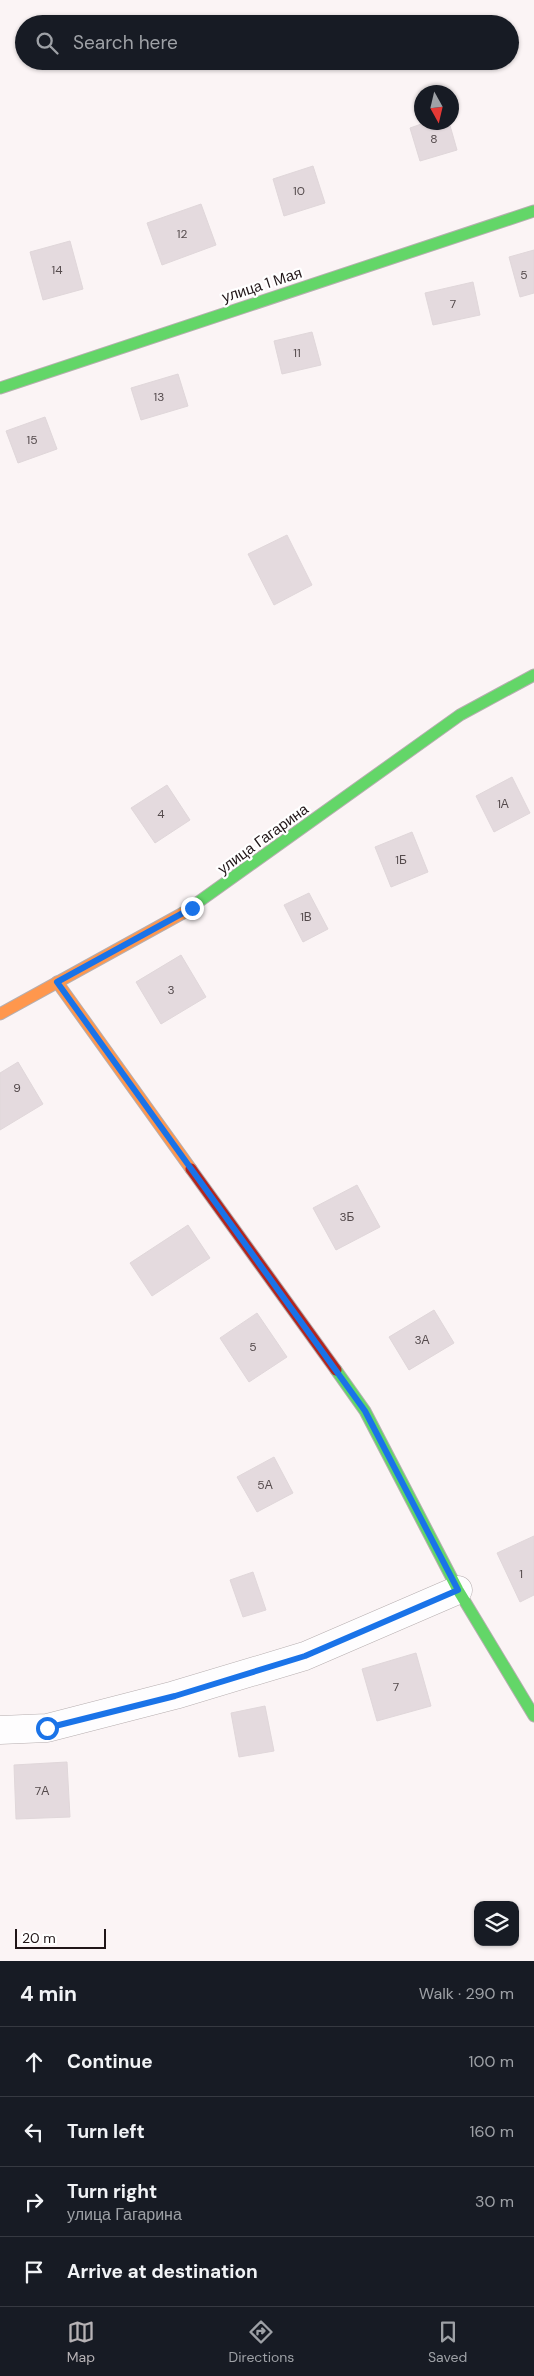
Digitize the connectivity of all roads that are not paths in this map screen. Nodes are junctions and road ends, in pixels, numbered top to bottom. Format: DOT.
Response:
graph roads {
  1 [pos="534,211"];
  2 [pos="0,388"];
  3 [pos="534,675"];
  4 [pos="57,982"];
  5 [pos="0,1014"];
  6 [pos="458,1590"];
  7 [pos="534,1716"];
  8 [pos="0,1730"];
  1 -- 2 [label="street, улица 1 Мая"];
  3 -- 4 [label="street, улица Гагарина"];
  4 -- 5 [label="street, улица Гагарина"];
  4 -- 6 [label="street"];
  6 -- 7 [label="street"];
  6 -- 8 [label="street"];
}
